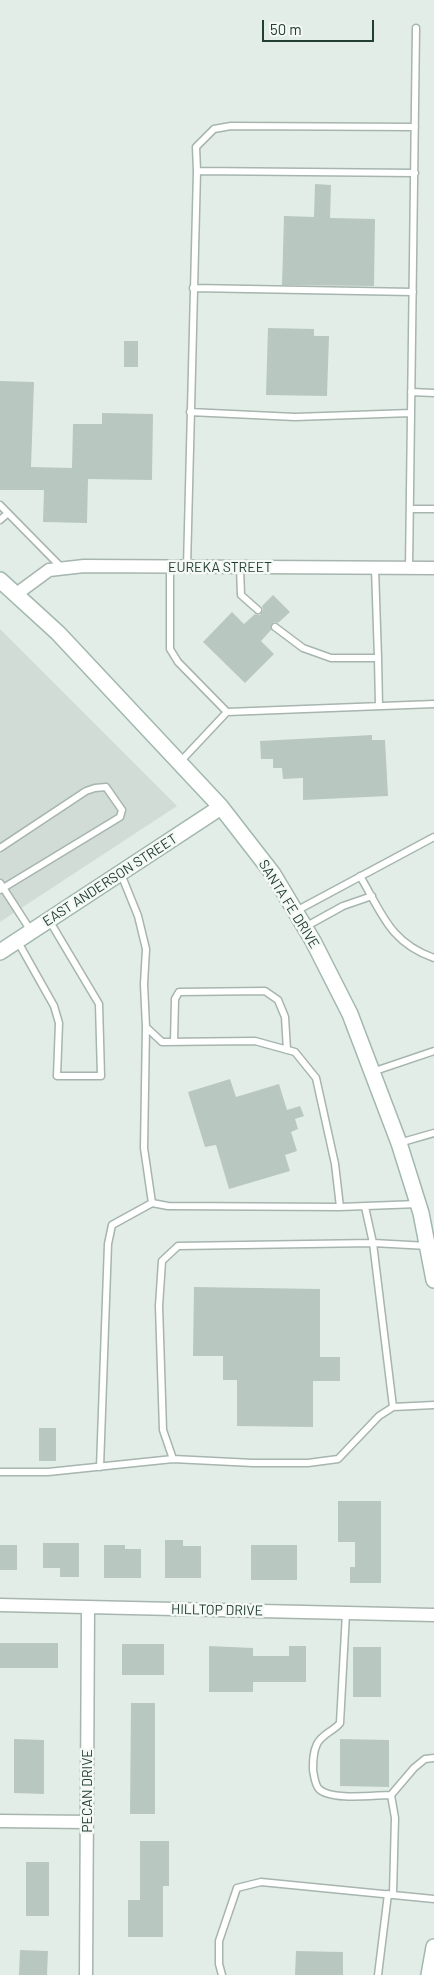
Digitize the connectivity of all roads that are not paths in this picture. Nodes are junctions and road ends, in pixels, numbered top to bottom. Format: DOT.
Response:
graph roads {
  1 [pos="416,28"];
  2 [pos="415,127"];
  3 [pos="198,171"];
  4 [pos="415,173"];
  5 [pos="193,288"];
  6 [pos="413,292"];
  7 [pos="412,392"];
  8 [pos="434,393"];
  9 [pos="190,412"];
  10 [pos="411,413"];
  11 [pos="0,506"];
  12 [pos="410,509"];
  13 [pos="434,509"];
  14 [pos="8,513"];
  15 [pos="0,520"];
  16 [pos="170,566"];
  17 [pos="187,566"];
  18 [pos="240,567"];
  19 [pos="62,568"];
  20 [pos="375,568"];
  21 [pos="409,568"];
  22 [pos="434,568"];
  23 [pos="0,580"];
  24 [pos="15,595"];
  25 [pos="258,610"];
  26 [pos="275,627"];
  27 [pos="378,658"];
  28 [pos="434,704"];
  29 [pos="379,706"];
  30 [pos="227,712"];
  31 [pos="180,763"];
  32 [pos="221,807"];
  33 [pos="434,837"];
  34 [pos="0,848"];
  35 [pos="120,873"];
  36 [pos="360,876"];
  37 [pos="1,887"];
  38 [pos="372,896"];
  39 [pos="295,911"];
  40 [pos="49,920"];
  41 [pos="305,927"];
  42 [pos="32,931"];
  43 [pos="17,941"];
  44 [pos="0,952"];
  45 [pos="434,958"];
  46 [pos="146,1027"];
  47 [pos="174,1042"];
  48 [pos="287,1050"];
  49 [pos="434,1051"];
  50 [pos="372,1072"];
  51 [pos="434,1133"];
  52 [pos="400,1143"];
  53 [pos="152,1203"];
  54 [pos="418,1204"];
  55 [pos="340,1207"];
  56 [pos="365,1207"];
  57 [pos="373,1244"];
  58 [pos="431,1247"];
  59 [pos="434,1280"];
  60 [pos="434,1405"];
  61 [pos="393,1407"];
  62 [pos="173,1459"];
  63 [pos="100,1467"];
  64 [pos="0,1472"];
  65 [pos="0,1605"];
  66 [pos="88,1608"];
  67 [pos="346,1613"];
  68 [pos="434,1615"];
  69 [pos="434,1758"];
  70 [pos="392,1795"];
  71 [pos="0,1820"];
  72 [pos="87,1822"];
  73 [pos="390,1894"];
  74 [pos="434,1899"];
  75 [pos="434,1947"];
  76 [pos="86,1975"];
  77 [pos="222,1975"];
  78 [pos="378,1975"];
  79 [pos="429,1975"];
  1 -- 2 [label="lane"];
  2 -- 3 [label="lane"];
  2 -- 4 [label="lane"];
  3 -- 4 [label="lane"];
  3 -- 5 [label="lane"];
  4 -- 6 [label="lane"];
  5 -- 6 [label="lane"];
  5 -- 9 [label="lane"];
  6 -- 7 [label="lane"];
  7 -- 8 [label="lane"];
  7 -- 10 [label="lane"];
  9 -- 10 [label="lane"];
  9 -- 17 [label="lane"];
  10 -- 12 [label="lane"];
  11 -- 14 [label="lane"];
  12 -- 13 [label="lane"];
  12 -- 21 [label="lane"];
  14 -- 15 [label="lane"];
  14 -- 19 [label="lane"];
  16 -- 17 [label="street, EUREKA STREET"];
  16 -- 19 [label="street, EUREKA STREET"];
  16 -- 30 [label="lane"];
  17 -- 18 [label="street, EUREKA STREET"];
  18 -- 20 [label="street, EUREKA STREET"];
  18 -- 25 [label="lane"];
  19 -- 24 [label="street, EUREKA STREET"];
  20 -- 21 [label="street, EUREKA STREET"];
  20 -- 27 [label="lane"];
  21 -- 22 [label="street, EUREKA STREET"];
  23 -- 24 [label="main road, SANTA FE DRIVE"];
  24 -- 31 [label="main road, SANTA FE DRIVE"];
  26 -- 27 [label="lane"];
  27 -- 29 [label="lane"];
  28 -- 29 [label="lane"];
  29 -- 30 [label="lane"];
  30 -- 31 [label="lane"];
  31 -- 32 [label="main road, SANTA FE DRIVE"];
  32 -- 35 [label="main road, EAST ANDERSON STREET"];
  32 -- 39 [label="main road, SANTA FE DRIVE"];
  33 -- 36 [label="lane"];
  34 -- 37 [label="lane"];
  35 -- 40 [label="main road, EAST ANDERSON STREET"];
  35 -- 46 [label="lane"];
  36 -- 38 [label="lane"];
  36 -- 39 [label="lane"];
  37 -- 42 [label="lane"];
  38 -- 41 [label="lane"];
  38 -- 45 [label="lane"];
  39 -- 41 [label="main road, SANTA FE DRIVE"];
  40 -- 42 [label="main road, EAST ANDERSON STREET"];
  40 -- 43 [label="lane"];
  41 -- 50 [label="main road, SANTA FE DRIVE"];
  42 -- 43 [label="main road, EAST ANDERSON STREET"];
  43 -- 44 [label="main road, EAST ANDERSON STREET"];
  46 -- 47 [label="lane"];
  46 -- 53 [label="lane"];
  47 -- 48 [label="lane"];
  47 -- 48 [label="lane"];
  48 -- 55 [label="lane"];
  49 -- 50 [label="lane"];
  50 -- 52 [label="main road, SANTA FE DRIVE"];
  51 -- 52 [label="lane"];
  52 -- 54 [label="main road, SANTA FE DRIVE"];
  53 -- 55 [label="lane"];
  53 -- 63 [label="lane"];
  54 -- 56 [label="lane"];
  54 -- 58 [label="main road, SANTA FE DRIVE"];
  55 -- 56 [label="lane"];
  56 -- 57 [label="lane"];
  57 -- 58 [label="lane"];
  57 -- 61 [label="lane"];
  57 -- 62 [label="lane"];
  58 -- 59 [label="main road, SANTA FE DRIVE"];
  60 -- 61 [label="lane"];
  61 -- 62 [label="lane"];
  62 -- 63 [label="lane"];
  63 -- 64 [label="lane"];
  65 -- 66 [label="street, HILLTOP DRIVE"];
  66 -- 67 [label="street, HILLTOP DRIVE"];
  66 -- 72 [label="street, PECAN DRIVE"];
  67 -- 68 [label="street, HILLTOP DRIVE"];
  67 -- 70 [label="lane"];
  69 -- 70 [label="lane"];
  70 -- 73 [label="lane"];
  71 -- 72 [label="street"];
  72 -- 76 [label="street, PECAN DRIVE"];
  73 -- 74 [label="lane"];
  73 -- 77 [label="lane"];
  73 -- 78 [label="lane"];
  75 -- 79 [label="main road"];
}
